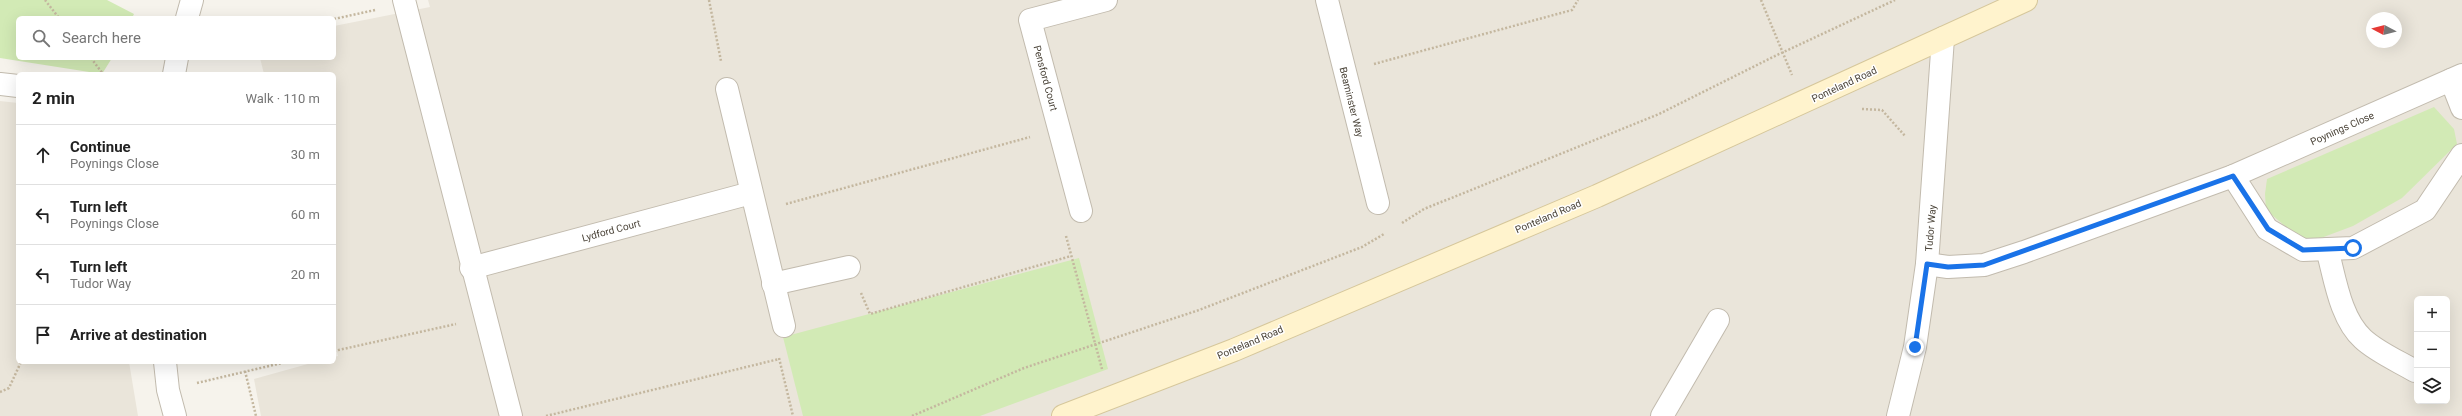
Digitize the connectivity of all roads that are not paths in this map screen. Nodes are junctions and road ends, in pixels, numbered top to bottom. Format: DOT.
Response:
graph roads {
  1 [pos="192,0"];
  2 [pos="1106,0"];
  3 [pos="1327,0"];
  4 [pos="2026,0"];
  5 [pos="404,2"];
  6 [pos="188,16"];
  7 [pos="1943,38"];
  8 [pos="177,60"];
  9 [pos="174,72"];
  10 [pos="2457,77"];
  11 [pos="0,84"];
  12 [pos="16,86"];
  13 [pos="727,89"];
  14 [pos="2462,108"];
  15 [pos="2462,155"];
  16 [pos="2233,176"];
  17 [pos="753,203"];
  18 [pos="1378,203"];
  19 [pos="1081,212"];
  20 [pos="2327,249"];
  21 [pos="1927,264"];
  22 [pos="850,267"];
  23 [pos="471,268"];
  24 [pos="773,284"];
  25 [pos="1718,320"];
  26 [pos="784,326"];
  27 [pos="165,364"];
  28 [pos="2414,370"];
  29 [pos="175,416"];
  30 [pos="510,416"];
  31 [pos="1063,416"];
  32 [pos="1662,416"];
  33 [pos="1898,416"];
  1 -- 6 [label="street"];
  2 -- 19 [label="street, Pensford Court"];
  3 -- 18 [label="street, Beaminster Way"];
  4 -- 7 [label="main road, Ponteland Road"];
  5 -- 23 [label="street"];
  7 -- 21 [label="street, Tudor Way"];
  7 -- 31 [label="main road, Ponteland Road"];
  8 -- 9 [label="street"];
  10 -- 14 [label="street, Poynings Close"];
  10 -- 16 [label="street, Poynings Close"];
  11 -- 12 [label="street"];
  13 -- 17 [label="street"];
  15 -- 20 [label="street"];
  16 -- 20 [label="street"];
  16 -- 21 [label="street, Poynings Close"];
  17 -- 23 [label="street, Lydford Court"];
  17 -- 24 [label="street"];
  20 -- 28 [label="street"];
  21 -- 33 [label="street, Tudor Way"];
  22 -- 24 [label="street"];
  23 -- 30 [label="street"];
  24 -- 26 [label="street"];
  25 -- 32 [label="street"];
  27 -- 29 [label="street"];
}
